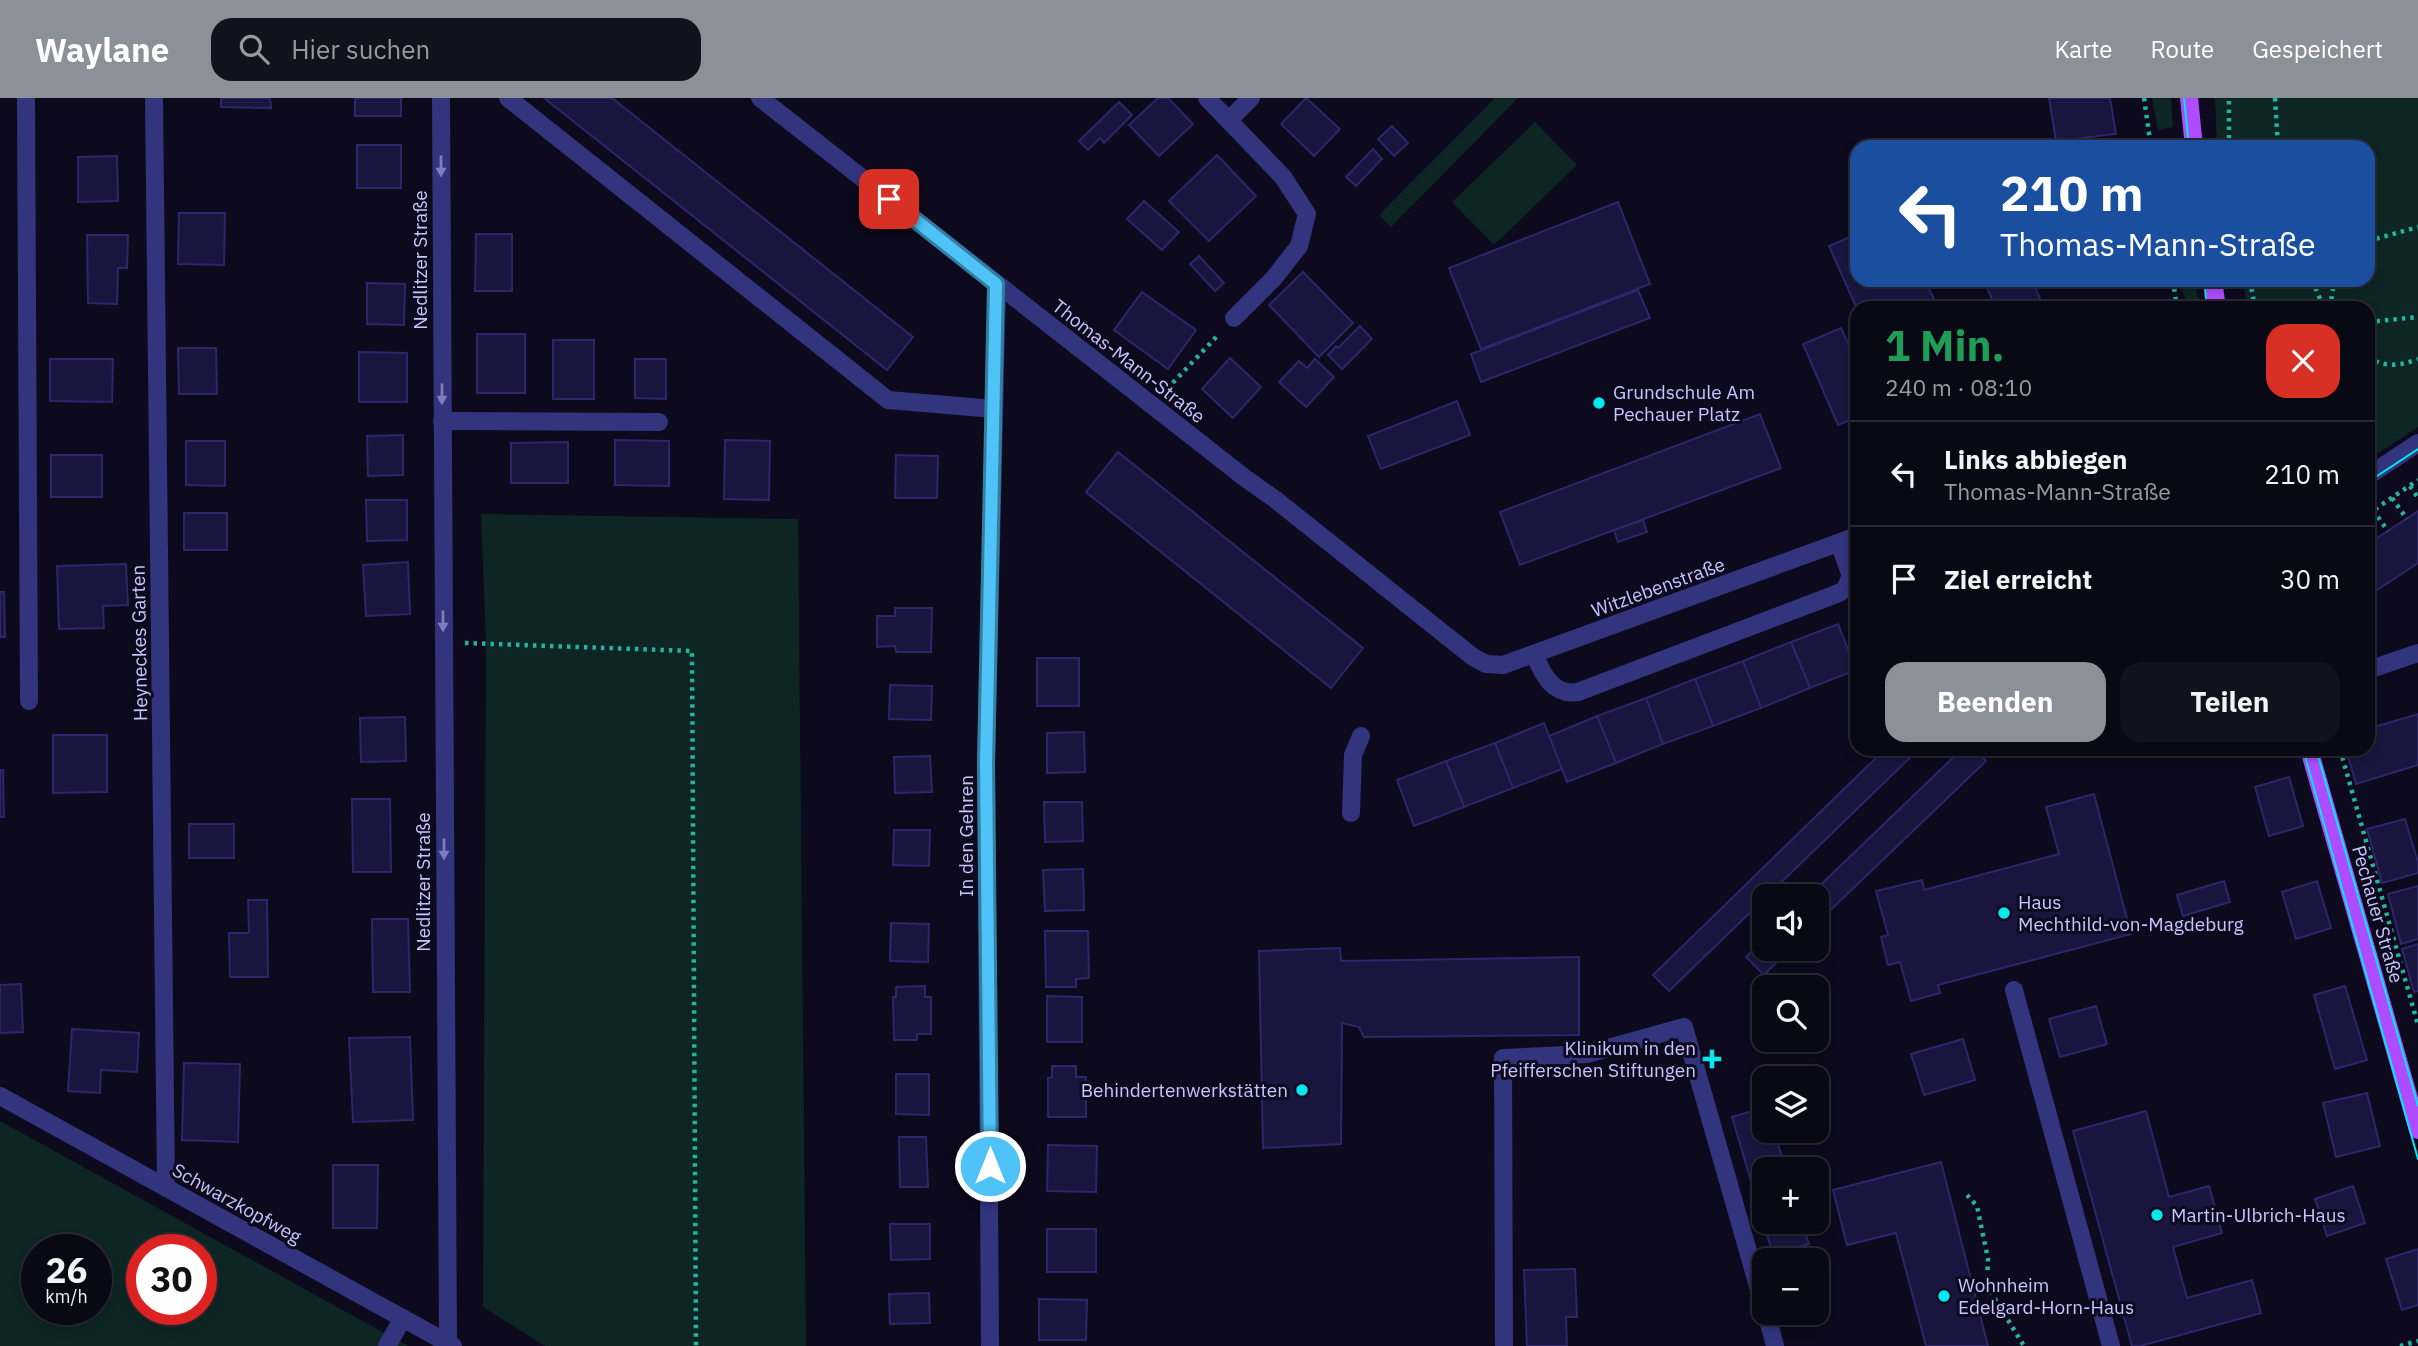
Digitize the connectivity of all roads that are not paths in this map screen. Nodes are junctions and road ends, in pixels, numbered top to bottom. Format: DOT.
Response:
graph roads {
  1 [pos="26,98"];
  2 [pos="154,98"];
  3 [pos="441,98"];
  4 [pos="508,98"];
  5 [pos="760,98"];
  6 [pos="1207,98"];
  7 [pos="1251,98"];
  8 [pos="2189,98"];
  9 [pos="1229,120"];
  10 [pos="2193,140"];
  11 [pos="996,284"];
  12 [pos="1234,318"];
  13 [pos="994,410"];
  14 [pos="442,421"];
  15 [pos="659,422"];
  16 [pos="2418,443"];
  17 [pos="2375,471"];
  18 [pos="1850,539"];
  19 [pos="1839,543"];
  20 [pos="1850,573"];
  21 [pos="1850,578"];
  22 [pos="2418,653"];
  23 [pos="1534,654"];
  24 [pos="1473,657"];
  25 [pos="2375,668"];
  26 [pos="29,701"];
  27 [pos="1361,736"];
  28 [pos="2311,756"];
  29 [pos="1351,813"];
  30 [pos="2014,990"];
  31 [pos="0,1096"];
  32 [pos="2418,1130"];
  33 [pos="166,1188"];
  34 [pos="1752,1265"];
  35 [pos="403,1318"];
  36 [pos="1769,1325"];
  37 [pos="450,1345"];
  38 [pos="387,1346"];
  39 [pos="990,1346"];
  40 [pos="1503,1346"];
  41 [pos="1775,1346"];
  42 [pos="2111,1346"];
  1 -- 26 [label="street"];
  2 -- 33 [label="street, Heyneckes Garten"];
  3 -- 14 [label="street, Nedlitzer Straße, one-way"];
  4 -- 13 [label="street"];
  5 -- 11 [label="street, Thomas-Mann-Straße"];
  6 -- 9 [label="street"];
  7 -- 9 [label="street"];
  8 -- 10 [label="main road"];
  9 -- 12 [label="street"];
  11 -- 13 [label="street, In den Gehren"];
  11 -- 24 [label="street, Thomas-Mann-Straße"];
  13 -- 39 [label="street, In den Gehren"];
  14 -- 15 [label="street"];
  14 -- 37 [label="street, Nedlitzer Straße, one-way"];
  16 -- 17 [label="street"];
  18 -- 19 [label="street, Witzlebenstraße"];
  19 -- 20 [label="street"];
  19 -- 23 [label="street, Witzlebenstraße"];
  21 -- 23 [label="street"];
  22 -- 25 [label="street"];
  23 -- 24 [label="street, Witzlebenstraße"];
  27 -- 29 [label="street"];
  28 -- 32 [label="main road, Pechauer Straße"];
  30 -- 42 [label="street"];
  31 -- 33 [label="street, Schwarzkopfweg"];
  33 -- 35 [label="street, Schwarzkopfweg"];
  34 -- 40 [label="street"];
  35 -- 37 [label="street, Schwarzkopfweg"];
  35 -- 38 [label="street"];
  36 -- 41 [label="street"];
}
